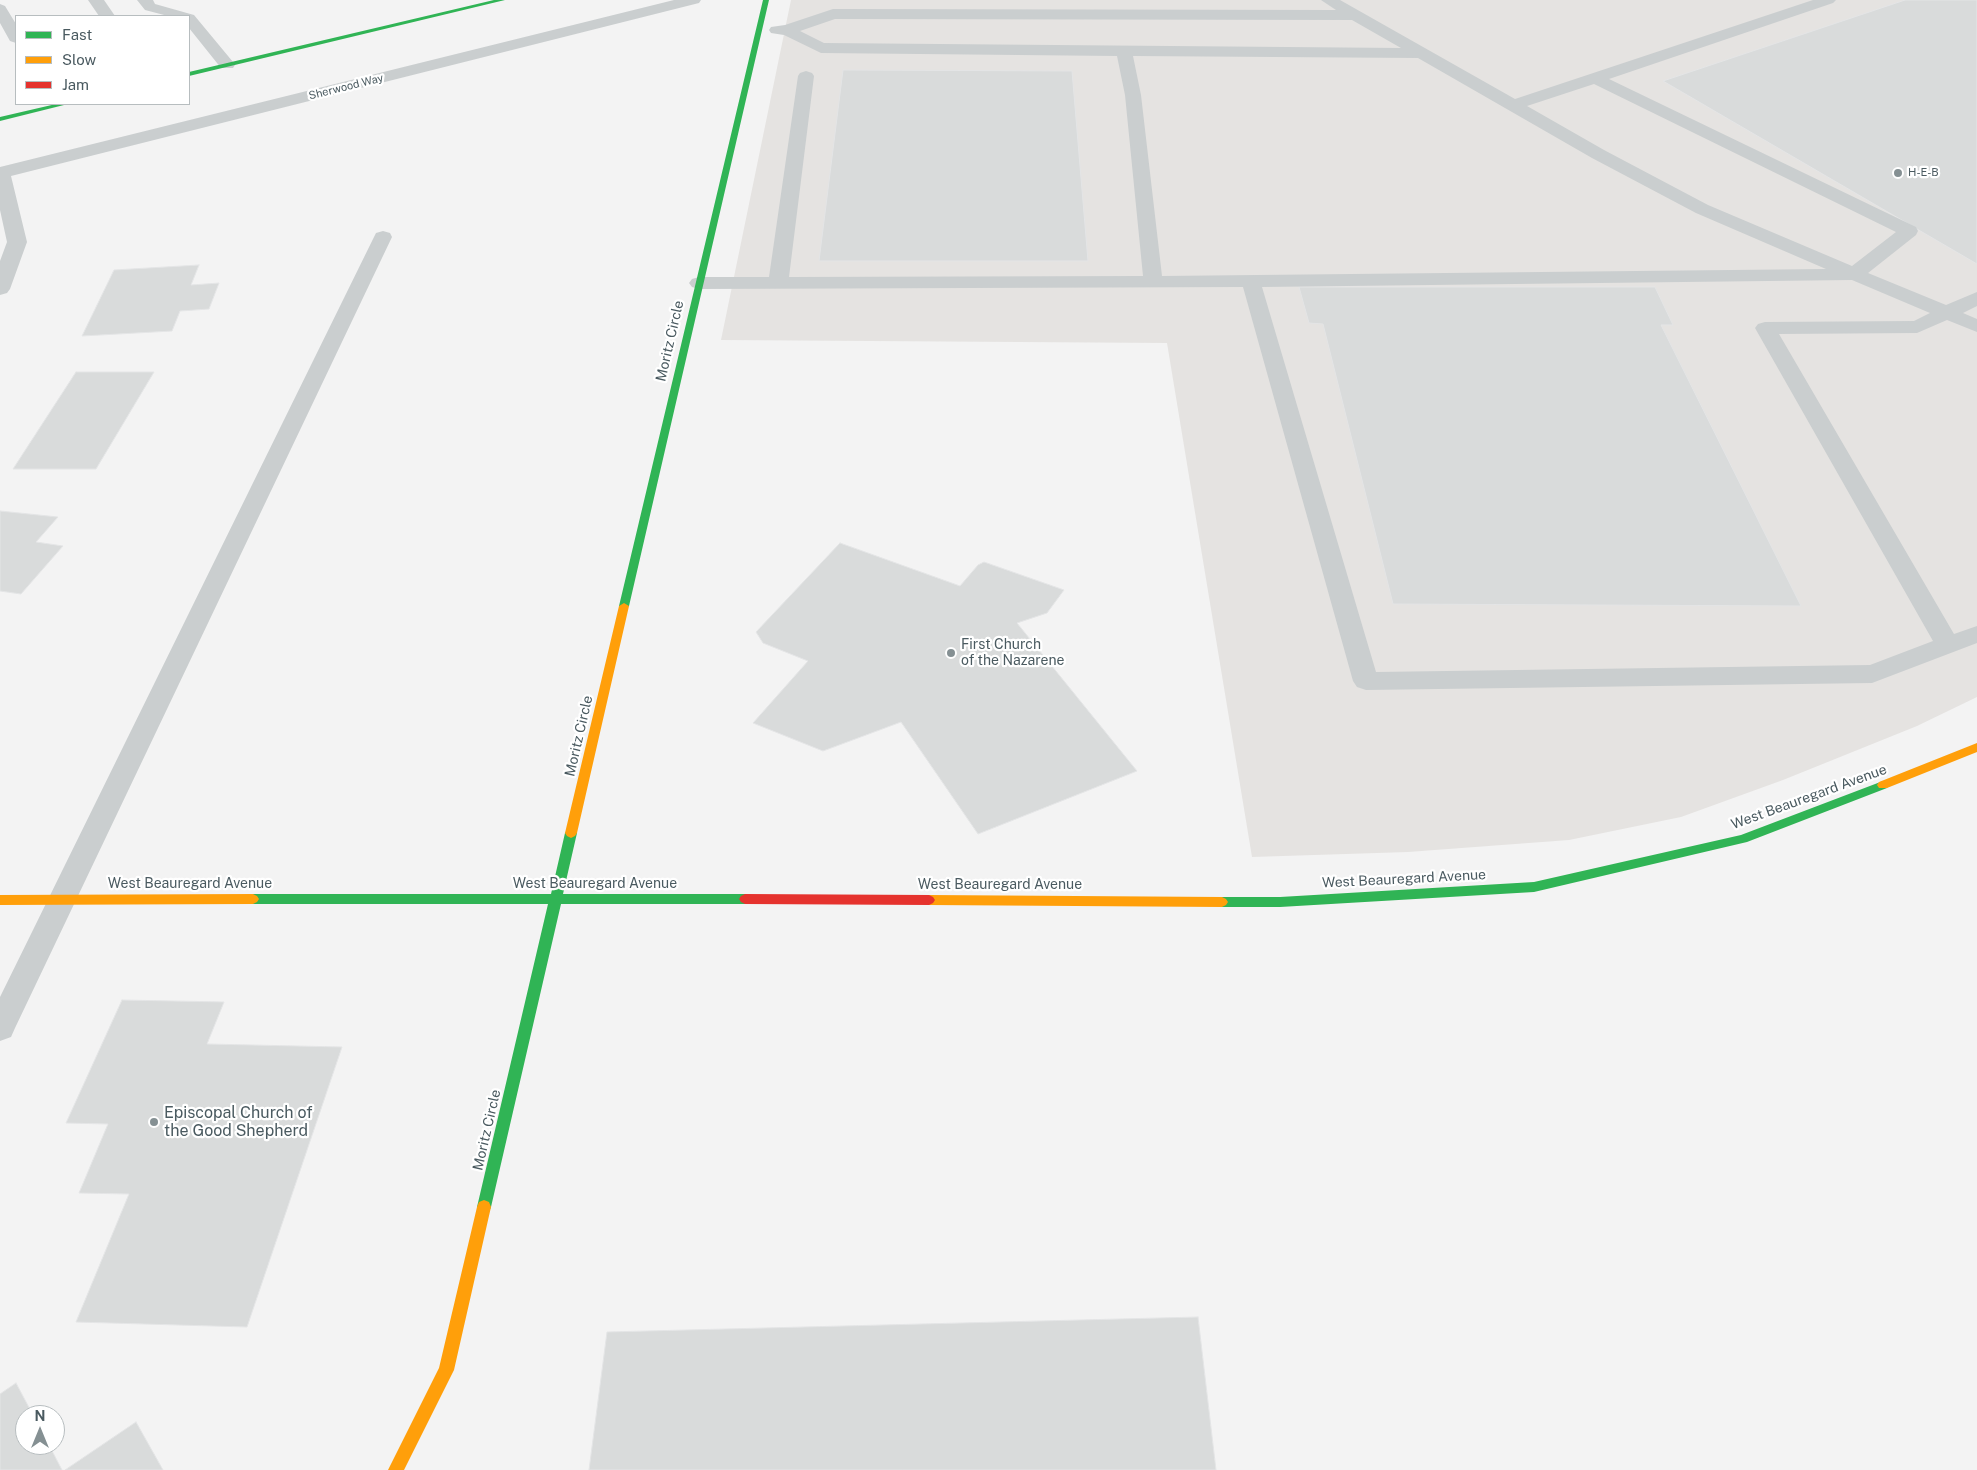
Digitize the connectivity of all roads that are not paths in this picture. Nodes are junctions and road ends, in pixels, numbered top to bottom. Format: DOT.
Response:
graph roads {
  1 [pos="96,0"];
  2 [pos="145,0"];
  3 [pos="502,0"];
  4 [pos="693,0"];
  5 [pos="766,0"];
  6 [pos="1329,0"];
  7 [pos="1828,0"];
  8 [pos="0,9"];
  9 [pos="107,15"];
  10 [pos="180,15"];
  11 [pos="1354,15"];
  12 [pos="190,21"];
  13 [pos="760,30"];
  14 [pos="787,30"];
  15 [pos="15,36"];
  16 [pos="1124,51"];
  17 [pos="1420,53"];
  18 [pos="227,65"];
  19 [pos="190,74"];
  20 [pos="806,76"];
  21 [pos="1594,78"];
  22 [pos="60,105"];
  23 [pos="1512,106"];
  24 [pos="0,119"];
  25 [pos="1,173"];
  26 [pos="383,237"];
  27 [pos="1854,274"];
  28 [pos="1250,281"];
  29 [pos="699,282"];
  30 [pos="778,282"];
  31 [pos="1153,282"];
  32 [pos="0,288"];
  33 [pos="1977,298"];
  34 [pos="1946,314"];
  35 [pos="1977,326"];
  36 [pos="1977,634"];
  37 [pos="1948,645"];
  38 [pos="1977,747"];
  39 [pos="557,898"];
  40 [pos="63,899"];
  41 [pos="0,900"];
  42 [pos="0,1028"];
  43 [pos="396,1470"];
  1 -- 9 [label="lane"];
  2 -- 10 [label="lane"];
  3 -- 18 [label="street"];
  4 -- 25 [label="street, Sherwood Way"];
  5 -- 13 [label="street, Moritz Circle"];
  6 -- 11 [label="lane"];
  7 -- 21 [label="lane"];
  8 -- 15 [label="lane"];
  11 -- 14 [label="lane"];
  11 -- 17 [label="lane"];
  12 -- 18 [label="lane"];
  13 -- 14 [label="lane"];
  13 -- 29 [label="street, Moritz Circle"];
  14 -- 16 [label="lane"];
  16 -- 17 [label="lane"];
  16 -- 31 [label="lane"];
  17 -- 23 [label="lane"];
  18 -- 19 [label="street"];
  20 -- 30 [label="lane"];
  21 -- 23 [label="lane"];
  21 -- 27 [label="lane"];
  22 -- 24 [label="street"];
  23 -- 27 [label="lane"];
  25 -- 32 [label="street"];
  26 -- 40 [label="lane"];
  27 -- 28 [label="lane"];
  27 -- 34 [label="lane"];
  28 -- 31 [label="lane"];
  28 -- 37 [label="lane"];
  29 -- 30 [label="lane"];
  29 -- 39 [label="street, Moritz Circle"];
  30 -- 31 [label="lane"];
  33 -- 34 [label="lane"];
  34 -- 35 [label="lane"];
  34 -- 37 [label="lane"];
  36 -- 37 [label="lane"];
  38 -- 39 [label="street, West Beauregard Avenue"];
  39 -- 40 [label="street, West Beauregard Avenue"];
  39 -- 43 [label="street, Moritz Circle"];
  40 -- 41 [label="street, West Beauregard Avenue"];
  40 -- 42 [label="lane"];
}
